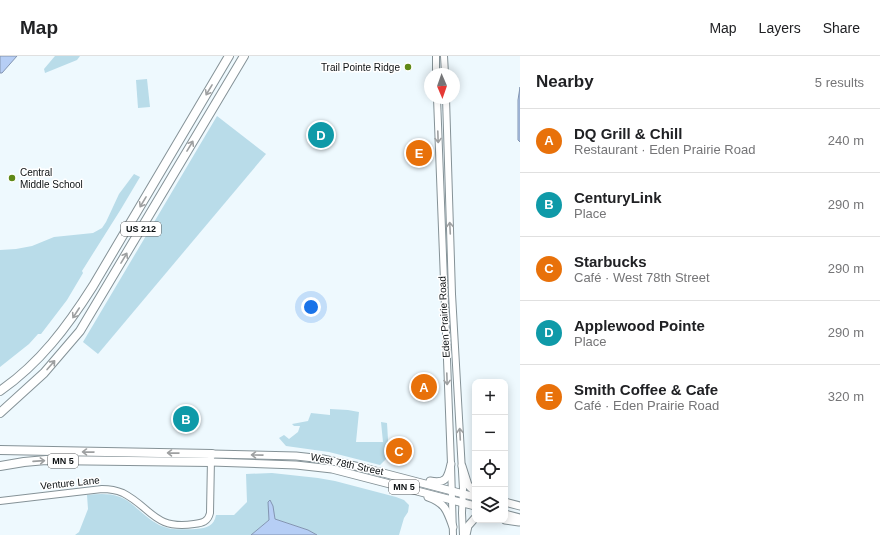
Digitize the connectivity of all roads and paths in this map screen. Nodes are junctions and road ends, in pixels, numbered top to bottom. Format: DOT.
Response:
graph roads {
  1 [pos="229,56"];
  2 [pos="244,56"];
  3 [pos="436,56"];
  4 [pos="444,56"];
  5 [pos="436,68"];
  6 [pos="445,68"];
  7 [pos="437,104"];
  8 [pos="446,104"];
  9 [pos="0,391"];
  10 [pos="23,392"];
  11 [pos="0,410"];
  12 [pos="0,413"];
  13 [pos="0,450"];
  14 [pos="212,458"];
  15 [pos="452,464"];
  16 [pos="0,466"];
  17 [pos="462,466"];
  18 [pos="357,475"];
  19 [pos="399,477"];
  20 [pos="472,489"];
  21 [pos="452,491"];
  22 [pos="463,494"];
  23 [pos="472,496"];
  24 [pos="452,500"];
  25 [pos="0,501"];
  26 [pos="462,503"];
  27 [pos="508,503"];
  28 [pos="472,505"];
  29 [pos="520,506"];
  30 [pos="508,507"];
  31 [pos="520,509"];
  32 [pos="508,515"];
  33 [pos="520,518"];
  34 [pos="472,520"];
  35 [pos="508,520"];
  36 [pos="520,522"];
  37 [pos="453,527"];
  38 [pos="453,535"];
  39 [pos="465,535"];
  1 -- 9 [label="highway, US 212, one-way"];
  10 -- 2 [label="highway, US 212, one-way"];
  3 -- 5 [label="main road"];
  4 -- 6 [label="main road"];
  7 -- 15 [label="main road, Eden Prairie Road, one-way"];
  17 -- 8 [label="main road, Eden Prairie Road, one-way"];
  10 -- 11 [label="highway, US 212"];
  10 -- 12 [label="highway"];
  14 -- 13 [label="highway, MN 5, one-way"];
  16 -- 14 [label="highway, MN 5, one-way"];
  14 -- 18 [label="main road, West 78th Street / MN 5"];
  19 -- 14 [label="main road, West 78th Street / MN 5, one-way"];
  14 -- 25 [label="main road, Venture Lane"];
  15 -- 19 [label="main road"];
  15 -- 21 [label="main road, Eden Prairie Road"];
  17 -- 20 [label="main road"];
  17 -- 22 [label="main road, Eden Prairie Road"];
  18 -- 24 [label="main road, West 78th Street / MN 5"];
  18 -- 37 [label="main road"];
  19 -- 21 [label="main road, West 78th Street / MN 5"];
  21 -- 22 [label="main road, West 78th Street / MN 5"];
  21 -- 24 [label="main road, Eden Prairie Road"];
  22 -- 23 [label="main road, West 78th Street / MN 5"];
  22 -- 26 [label="main road, Eden Prairie Road"];
  24 -- 26 [label="main road, West 78th Street / MN 5"];
  24 -- 37 [label="main road, Eden Prairie Road"];
  26 -- 28 [label="main road, West 78th Street / MN 5"];
  26 -- 39 [label="main road, Eden Prairie Road"];
  27 -- 29 [label="main road"];
  30 -- 31 [label="main road"];
  32 -- 33 [label="main road"];
  34 -- 39 [label="main road"];
  35 -- 36 [label="main road"];
  37 -- 38 [label="main road, Eden Prairie Road"];
}
